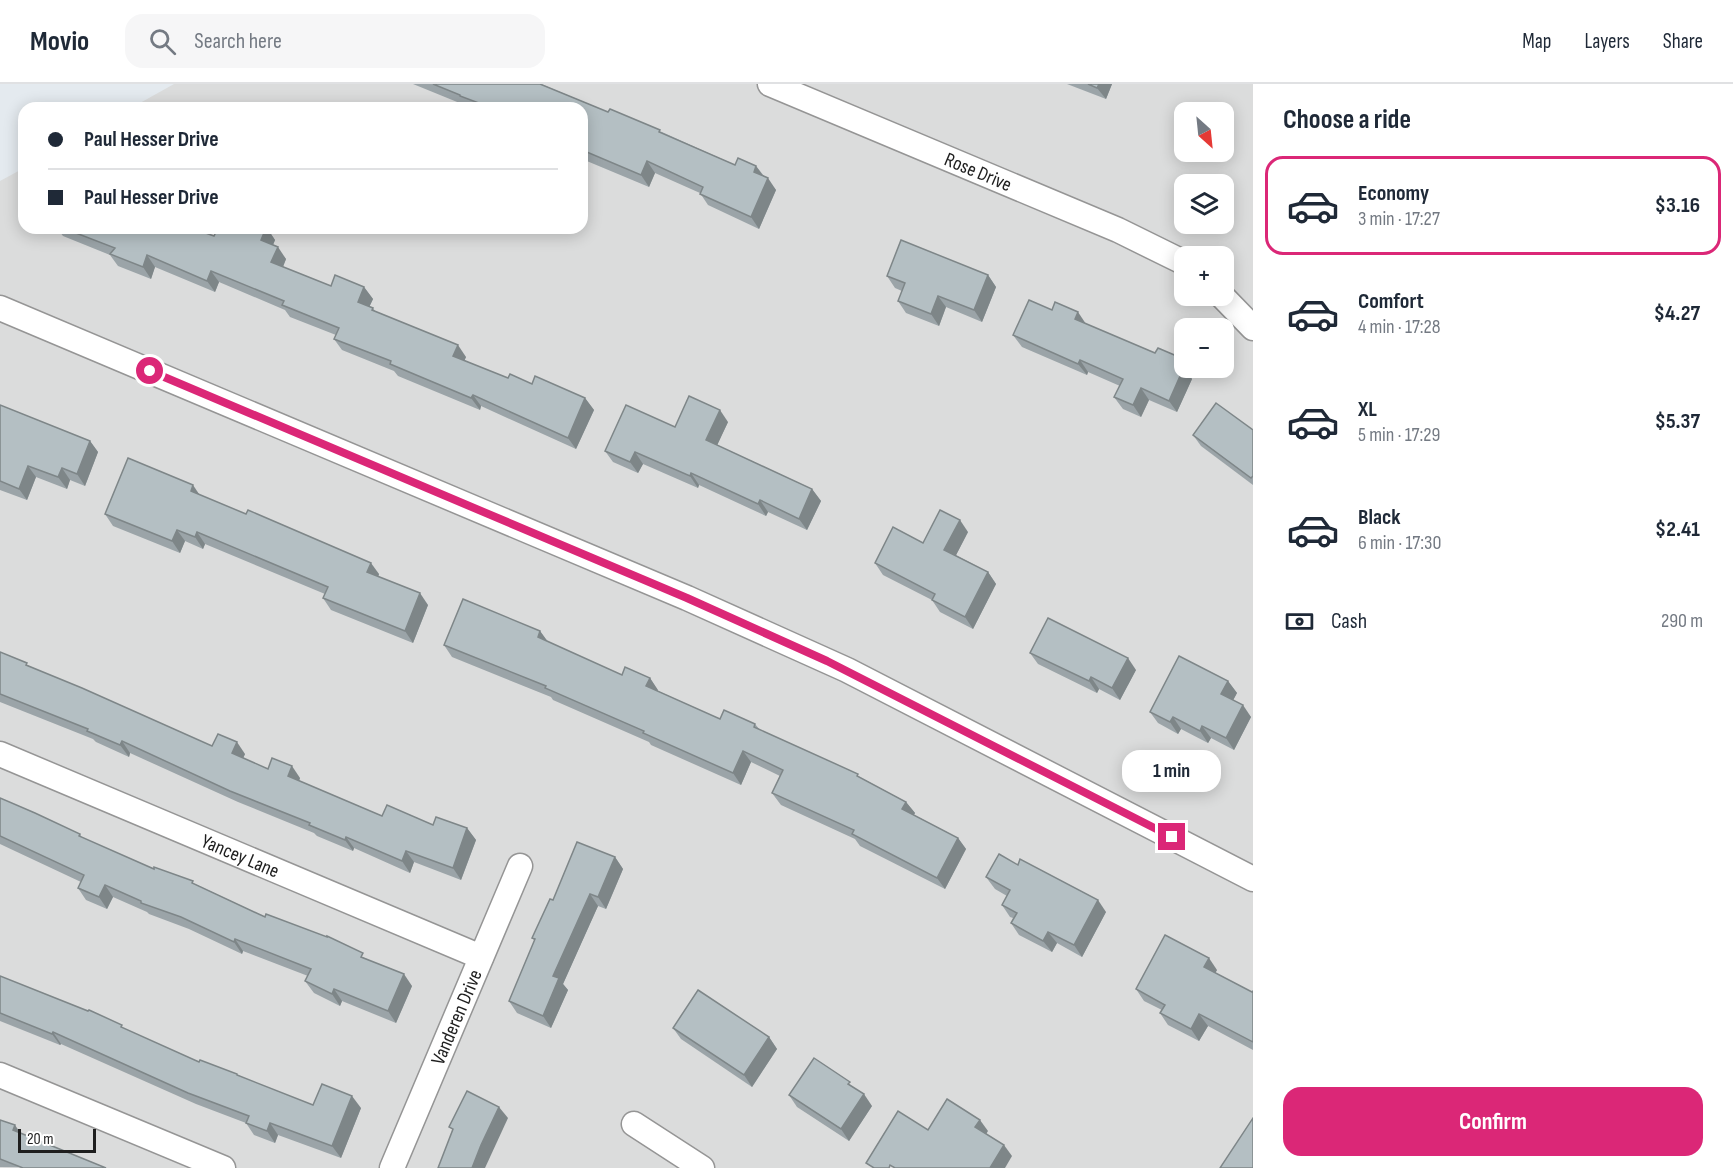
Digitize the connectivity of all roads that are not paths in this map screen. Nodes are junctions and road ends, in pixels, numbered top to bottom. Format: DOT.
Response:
graph roads {
  1 [pos="770,84"];
  2 [pos="1174,258"];
  3 [pos="1232,306"];
  4 [pos="0,308"];
  5 [pos="1253,328"];
  6 [pos="0,754"];
  7 [pos="520,866"];
  8 [pos="1253,879"];
  9 [pos="481,957"];
  10 [pos="0,1075"];
  11 [pos="634,1124"];
  12 [pos="223,1168"];
  13 [pos="392,1168"];
  14 [pos="702,1168"];
  1 -- 2 [label="street, Rose Drive"];
  3 -- 5 [label="street"];
  4 -- 8 [label="street"];
  6 -- 9 [label="street, Yancey Lane"];
  7 -- 9 [label="street, Vanderen Drive"];
  9 -- 13 [label="street, Vanderen Drive"];
  10 -- 12 [label="street"];
  11 -- 14 [label="street"];
}
